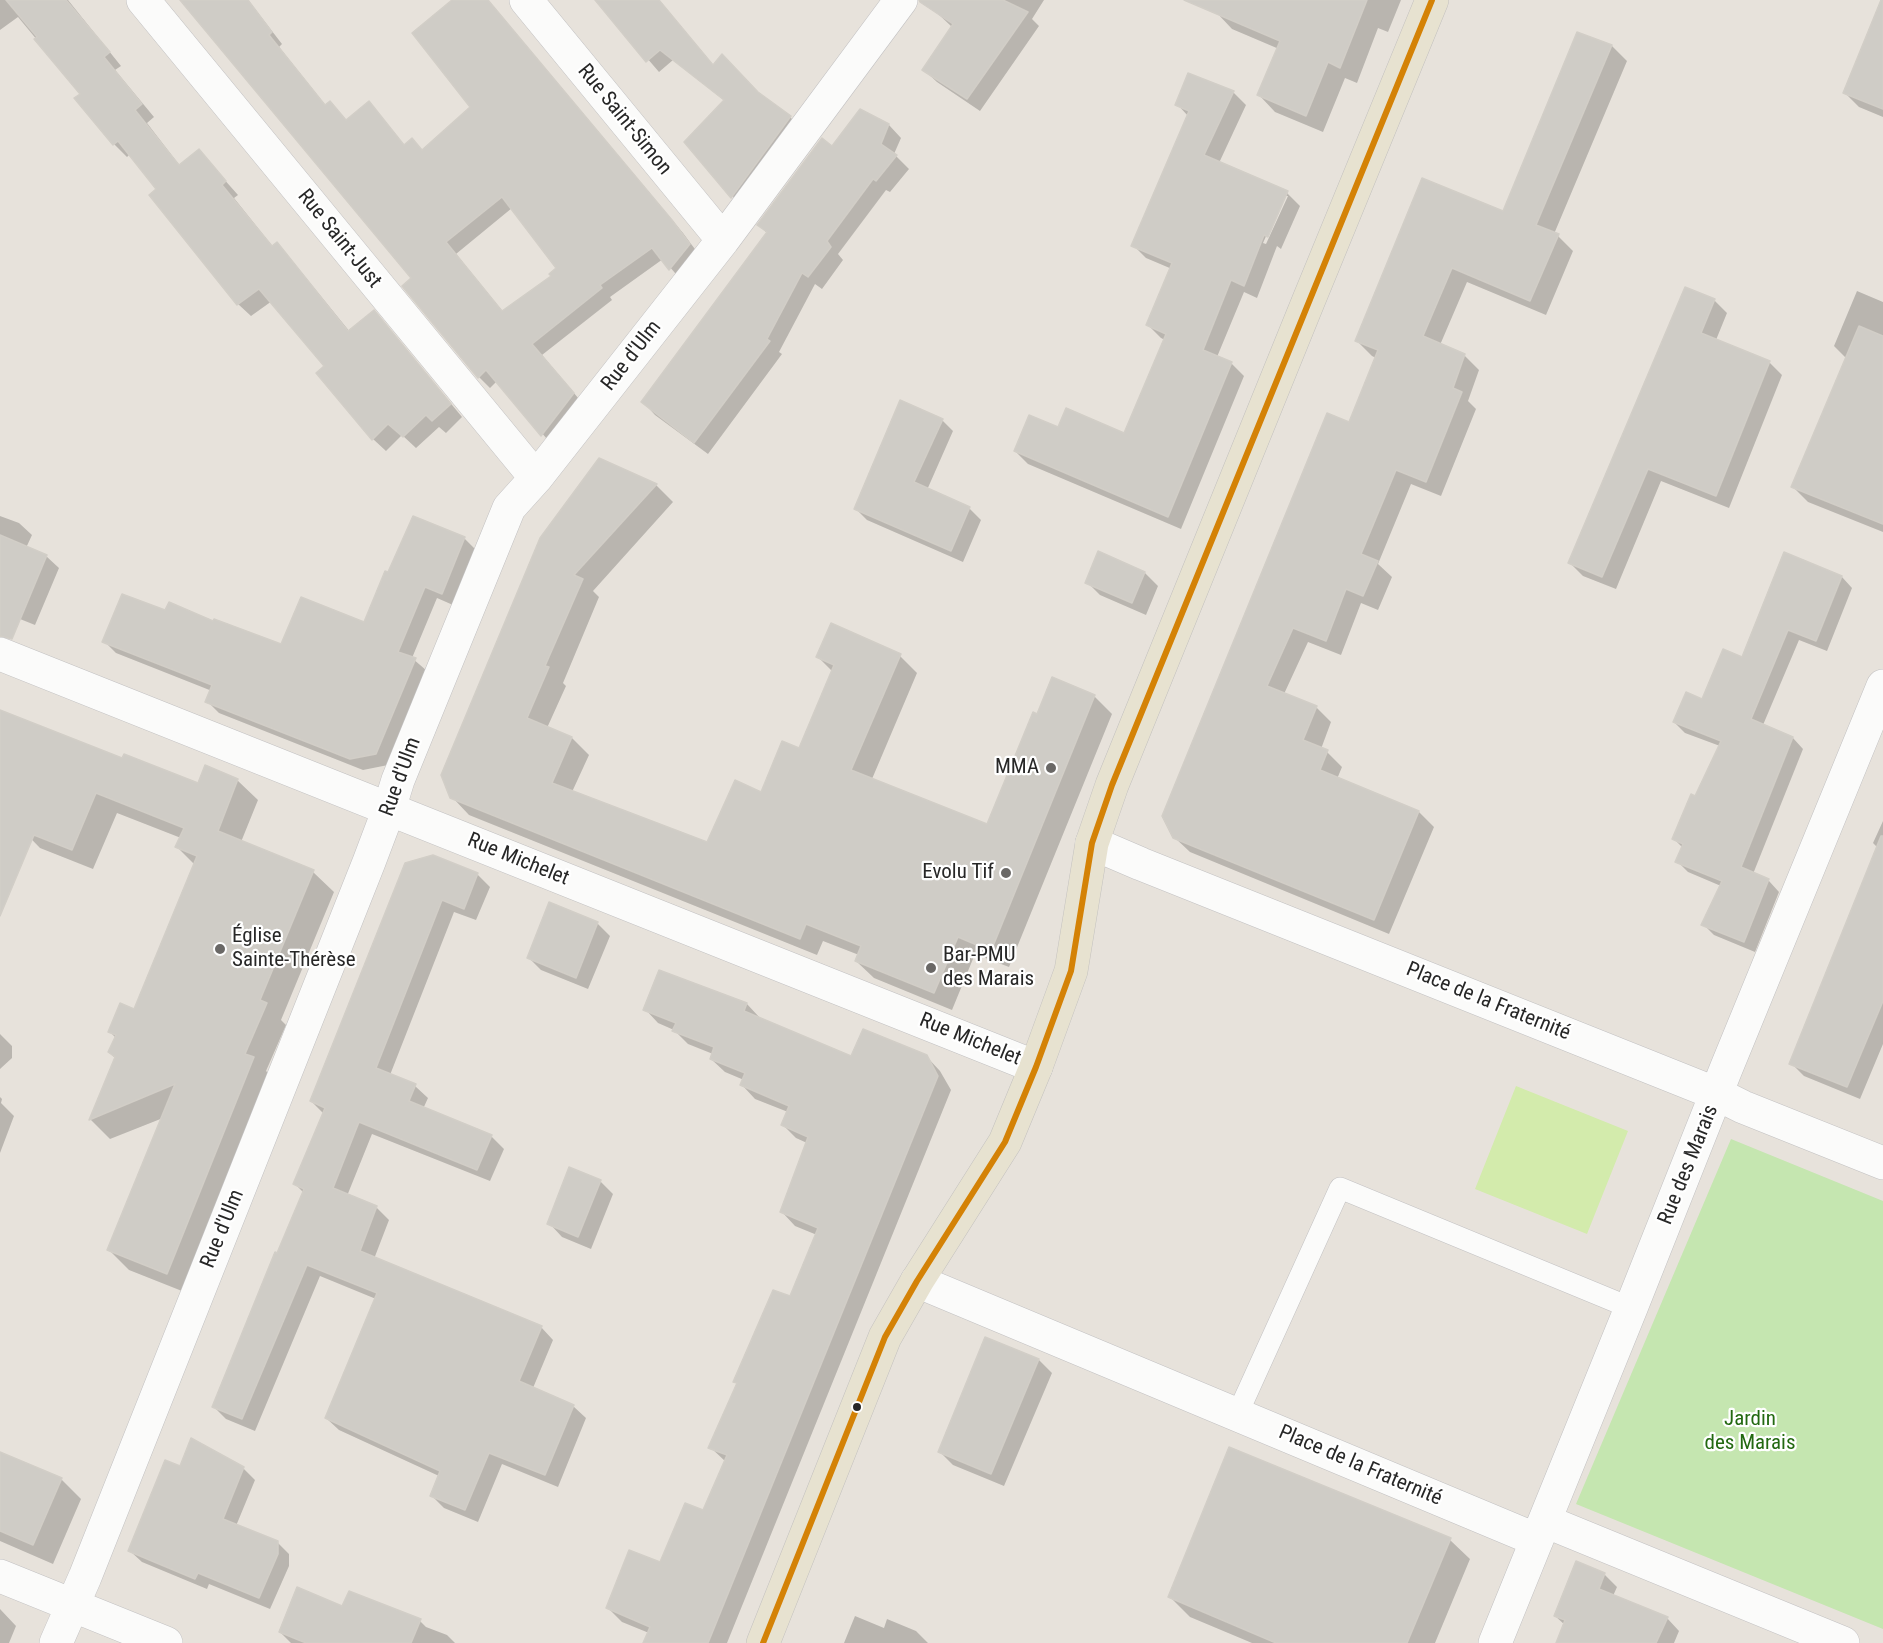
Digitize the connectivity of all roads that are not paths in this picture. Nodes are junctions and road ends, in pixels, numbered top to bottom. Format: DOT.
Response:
graph roads {
  1 [pos="143,0"];
  2 [pos="526,0"];
  3 [pos="901,0"];
  4 [pos="1432,0"];
  5 [pos="723,240"];
  6 [pos="536,478"];
  7 [pos="0,654"];
  8 [pos="1883,686"];
  9 [pos="389,809"];
  10 [pos="1092,843"];
  11 [pos="1036,1067"];
  12 [pos="1717,1094"];
  13 [pos="1883,1163"];
  14 [pos="917,1281"];
  15 [pos="1631,1308"];
  16 [pos="1237,1415"];
  17 [pos="1541,1530"];
  18 [pos="0,1576"];
  19 [pos="72,1605"];
  20 [pos="56,1643"];
  21 [pos="166,1643"];
  22 [pos="763,1643"];
  23 [pos="1495,1643"];
  24 [pos="1843,1643"];
  1 -- 6 [label="street, Rue Saint-Just"];
  2 -- 5 [label="street, Rue Saint-Simon"];
  3 -- 5 [label="street, Rue d'Ulm"];
  4 -- 10 [label="main road"];
  5 -- 6 [label="street, Rue d'Ulm"];
  6 -- 9 [label="street, Rue d'Ulm"];
  7 -- 9 [label="street, Rue Michelet"];
  8 -- 12 [label="street, Rue des Marais"];
  9 -- 11 [label="street, Rue Michelet"];
  9 -- 19 [label="street, Rue d'Ulm"];
  10 -- 11 [label="main road"];
  10 -- 12 [label="street, Place de la Fraternité"];
  11 -- 14 [label="main road"];
  12 -- 13 [label="street, Place de la Fraternité"];
  12 -- 15 [label="street, Rue des Marais"];
  14 -- 16 [label="street, Place de la Fraternité"];
  14 -- 22 [label="main road"];
  15 -- 16 [label="lane"];
  15 -- 17 [label="street, Rue des Marais"];
  16 -- 17 [label="street, Place de la Fraternité"];
  17 -- 23 [label="street, Rue des Marais"];
  17 -- 24 [label="street, Place de la Fraternité"];
  18 -- 19 [label="street"];
  19 -- 20 [label="street, Rue d'Ulm"];
  19 -- 21 [label="street"];
}
